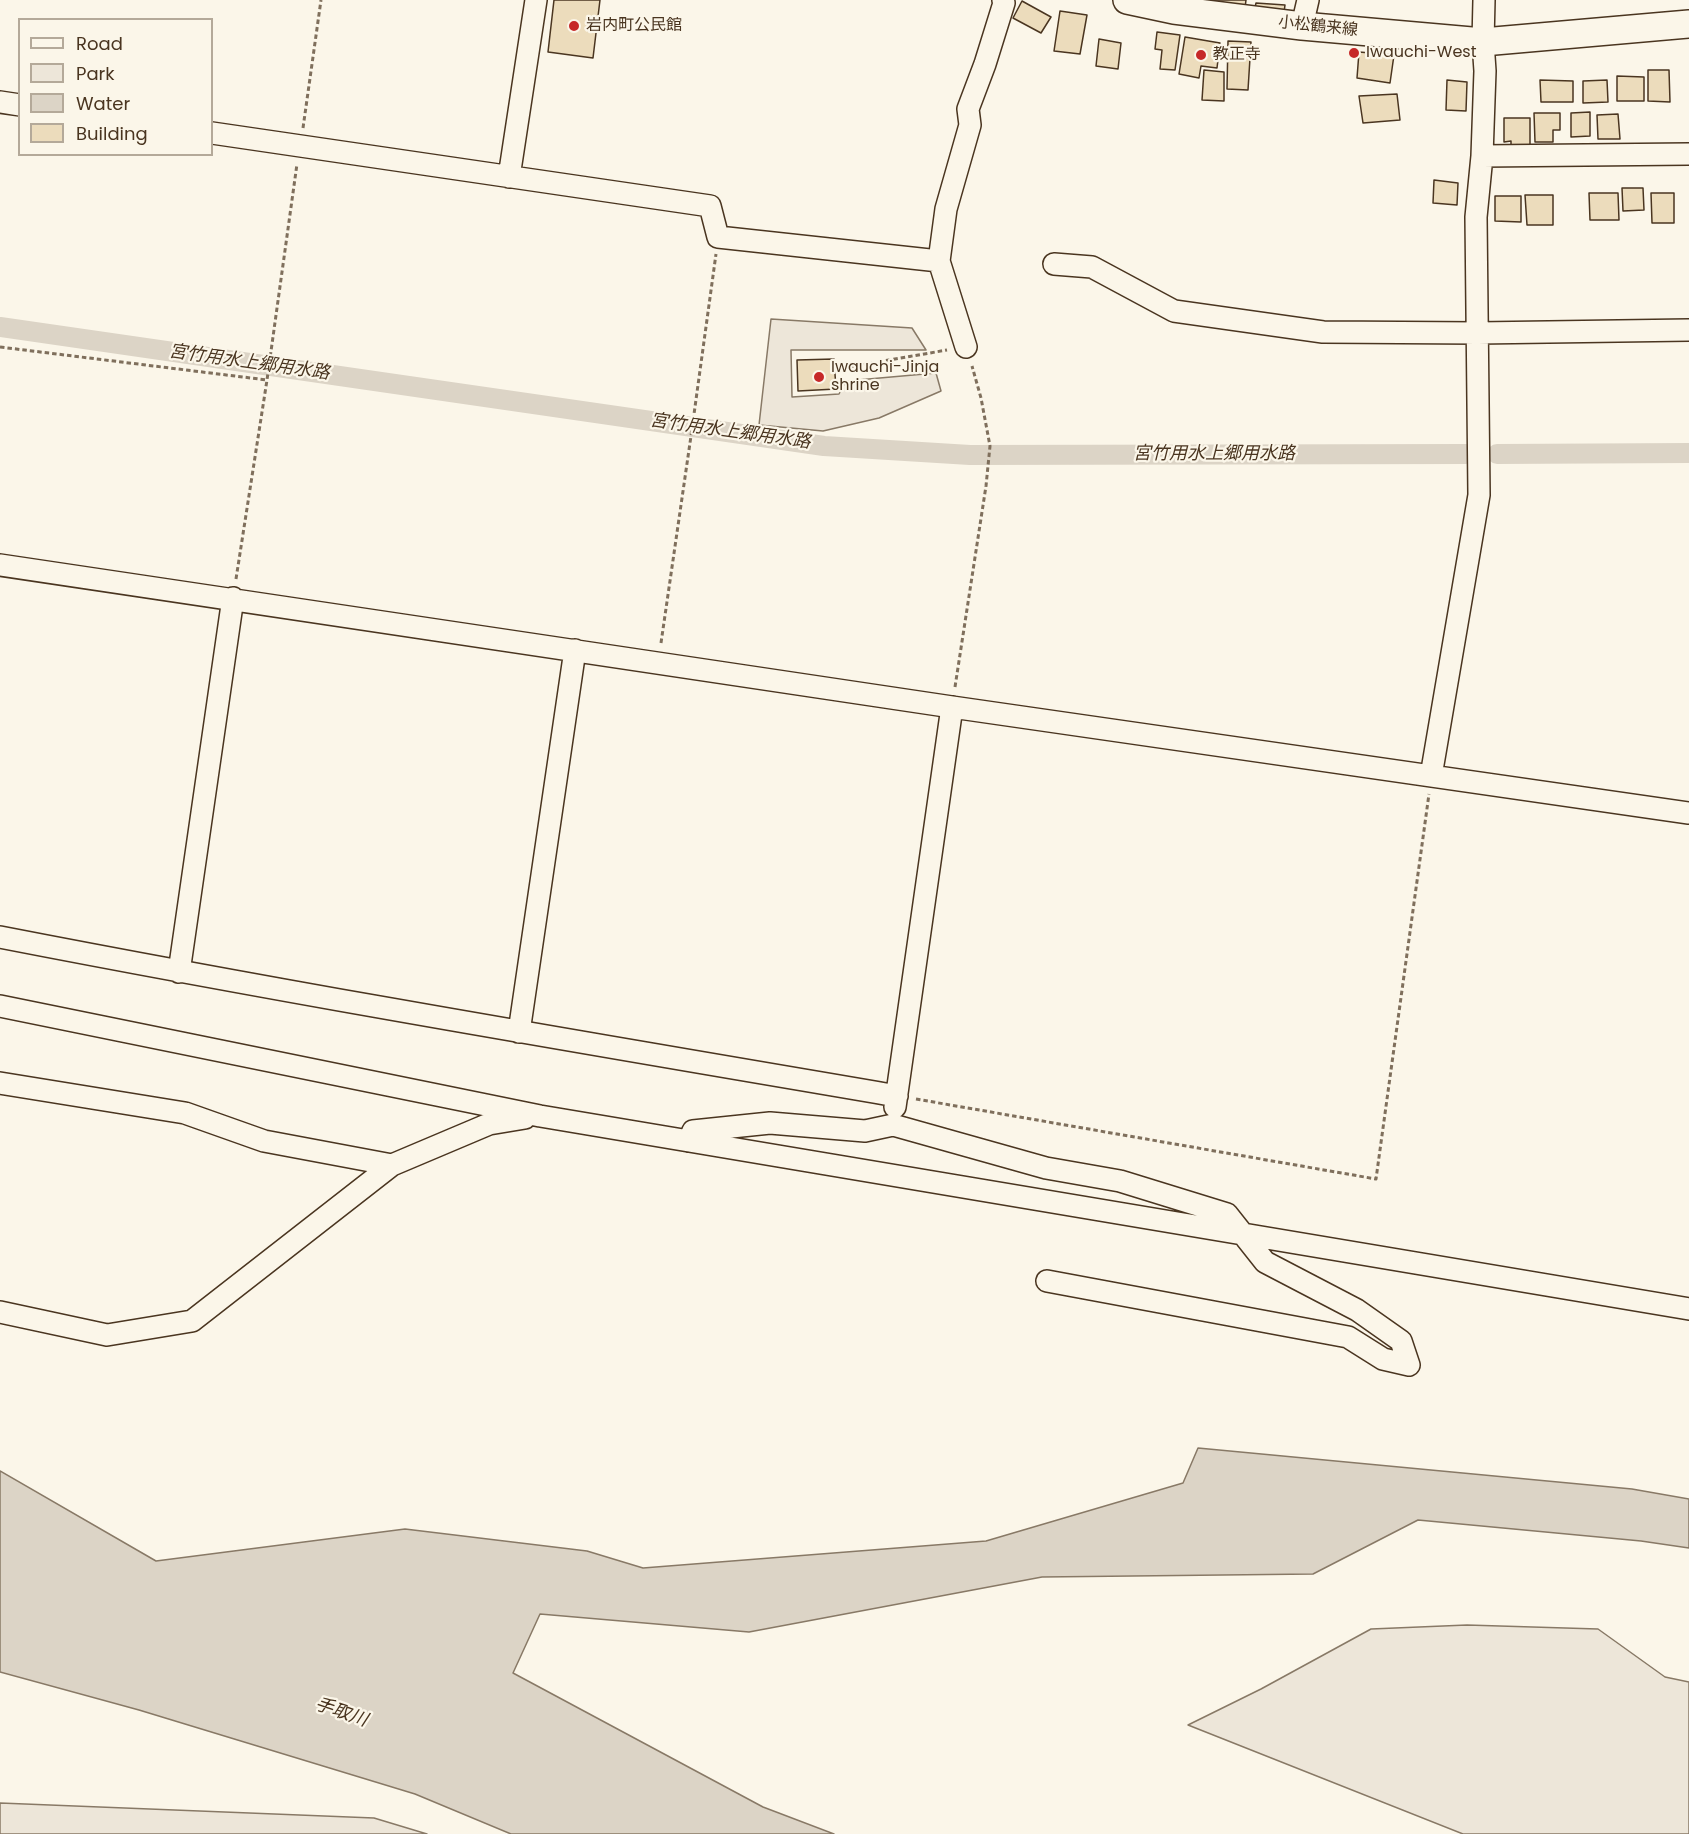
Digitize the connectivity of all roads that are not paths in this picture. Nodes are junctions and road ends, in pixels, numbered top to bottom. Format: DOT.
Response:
graph roads {
  1 [pos="536,0"];
  2 [pos="1003,0"];
  3 [pos="1127,0"];
  4 [pos="1308,0"];
  5 [pos="1484,0"];
  6 [pos="1689,24"];
  7 [pos="1302,26"];
  8 [pos="1483,42"];
  9 [pos="0,102"];
  10 [pos="18,105"];
  11 [pos="213,133"];
  12 [pos="1689,154"];
  13 [pos="1482,156"];
  14 [pos="509,177"];
  15 [pos="939,261"];
  16 [pos="1054,264"];
  17 [pos="1689,330"];
  18 [pos="1478,333"];
  19 [pos="966,347"];
  20 [pos="0,565"];
  21 [pos="233,598"];
  22 [pos="574,650"];
  23 [pos="952,707"];
  24 [pos="1431,776"];
  25 [pos="1689,813"];
  26 [pos="0,937"];
  27 [pos="179,972"];
  28 [pos="0,1006"];
  29 [pos="519,1032"];
  30 [pos="0,1083"];
  31 [pos="897,1096"];
  32 [pos="540,1116"];
  33 [pos="893,1125"];
  34 [pos="689,1141"];
  35 [pos="392,1165"];
  36 [pos="1242,1234"];
  37 [pos="1047,1281"];
  38 [pos="1689,1309"];
  39 [pos="0,1312"];
  1 -- 14 [label="street"];
  2 -- 15 [label="street"];
  3 -- 7 [label="main road, 小松鶴来線"];
  4 -- 7 [label="street"];
  5 -- 8 [label="street"];
  6 -- 8 [label="main road, 小松鶴来線"];
  7 -- 8 [label="main road, 小松鶴来線"];
  8 -- 13 [label="street"];
  9 -- 10 [label="street"];
  11 -- 14 [label="street"];
  12 -- 13 [label="street"];
  13 -- 18 [label="street"];
  14 -- 15 [label="street"];
  15 -- 19 [label="street"];
  16 -- 18 [label="street"];
  17 -- 18 [label="street"];
  18 -- 24 [label="street"];
  20 -- 21 [label="street"];
  21 -- 22 [label="street"];
  21 -- 27 [label="street"];
  22 -- 23 [label="street"];
  22 -- 29 [label="street"];
  23 -- 24 [label="street"];
  23 -- 31 [label="street"];
  24 -- 25 [label="street"];
  26 -- 27 [label="street"];
  27 -- 29 [label="street"];
  28 -- 32 [label="street"];
  29 -- 31 [label="street"];
  30 -- 35 [label="street"];
  31 -- 33 [label="street"];
  32 -- 34 [label="street"];
  32 -- 35 [label="street"];
  33 -- 34 [label="street"];
  33 -- 36 [label="street"];
  34 -- 36 [label="street"];
  35 -- 39 [label="street"];
  36 -- 37 [label="street"];
  36 -- 38 [label="street"];
}
